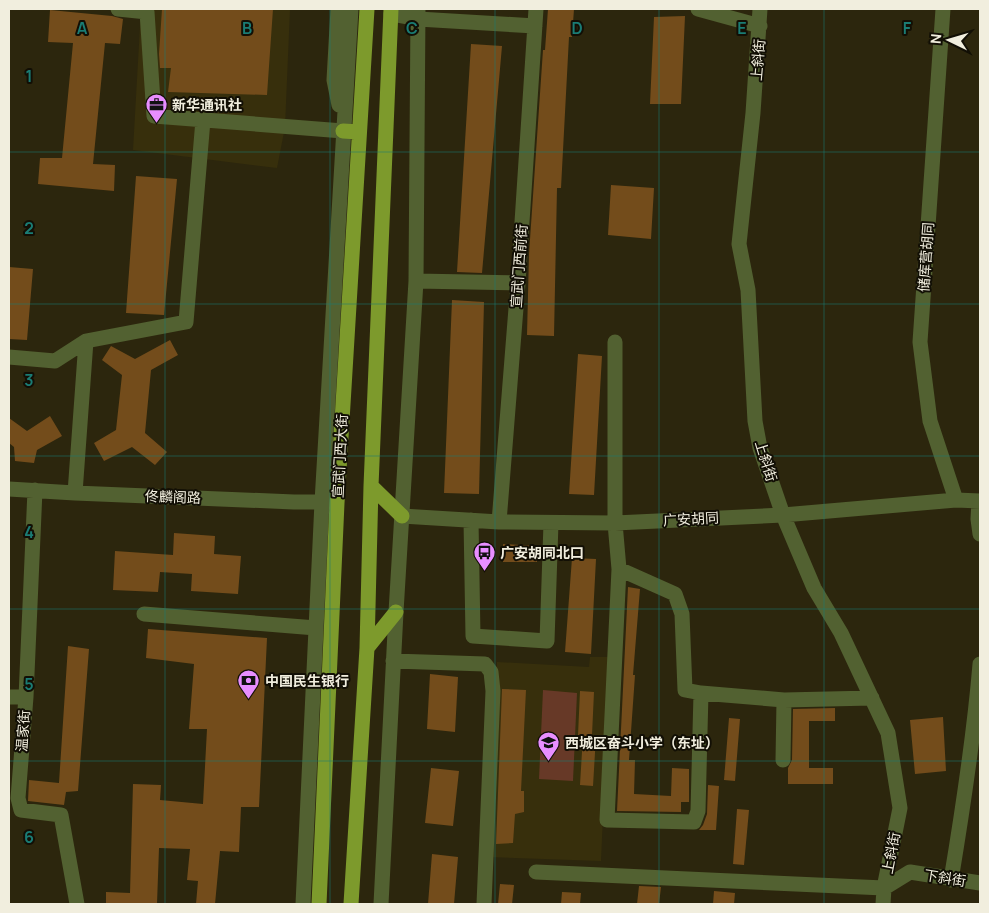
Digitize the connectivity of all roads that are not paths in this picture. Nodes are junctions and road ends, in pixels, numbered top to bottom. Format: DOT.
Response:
graph roads {
  1 [pos="118,9"];
  2 [pos="338,9"];
  3 [pos="350,9"];
  4 [pos="367,9"];
  5 [pos="536,9"];
  6 [pos="698,9"];
  7 [pos="760,9"];
  8 [pos="943,9"];
  9 [pos="391,12"];
  10 [pos="418,14"];
  11 [pos="535,26"];
  12 [pos="760,26"];
  13 [pos="203,120"];
  14 [pos="343,131"];
  15 [pos="360,132"];
  16 [pos="416,282"];
  17 [pos="518,283"];
  18 [pos="86,341"];
  19 [pos="615,342"];
  20 [pos="9,357"];
  21 [pos="371,486"];
  22 [pos="9,489"];
  23 [pos="35,490"];
  24 [pos="76,494"];
  25 [pos="956,500"];
  26 [pos="980,501"];
  27 [pos="330,502"];
  28 [pos="783,515"];
  29 [pos="402,516"];
  30 [pos="471,520"];
  31 [pos="499,522"];
  32 [pos="551,523"];
  33 [pos="615,524"];
  34 [pos="980,534"];
  35 [pos="619,569"];
  36 [pos="396,612"];
  37 [pos="144,614"];
  38 [pos="316,628"];
  39 [pos="366,648"];
  40 [pos="393,661"];
  41 [pos="980,664"];
  42 [pos="701,693"];
  43 [pos="9,697"];
  44 [pos="26,697"];
  45 [pos="872,698"];
  46 [pos="784,700"];
  47 [pos="783,760"];
  48 [pos="973,790"];
  49 [pos="536,872"];
  50 [pos="951,880"];
  51 [pos="318,883"];
  52 [pos="980,883"];
  53 [pos="884,888"];
  54 [pos="77,904"];
  55 [pos="303,904"];
  56 [pos="312,904"];
  57 [pos="318,904"];
  58 [pos="351,904"];
  59 [pos="381,904"];
  60 [pos="484,904"];
  61 [pos="883,904"];
  1 -- 13 [label="street"];
  2 -- 14 [label="street, 宣武门西大街"];
  3 -- 14 [label="street, 宣武门西大街"];
  4 -- 15 [label="main road, 宣武门西大街"];
  5 -- 11 [label="street, 宣武门西前街"];
  6 -- 12 [label="street"];
  7 -- 12 [label="street, 上斜街"];
  8 -- 25 [label="street, 储库营胡同"];
  9 -- 10 [label="street"];
  9 -- 21 [label="main road"];
  10 -- 11 [label="street"];
  10 -- 16 [label="street"];
  11 -- 17 [label="street, 宣武门西前街"];
  12 -- 28 [label="street, 上斜街"];
  13 -- 14 [label="street"];
  13 -- 18 [label="street"];
  14 -- 15 [label="main road"];
  14 -- 27 [label="street, 宣武门西大街"];
  15 -- 27 [label="main road, 宣武门西大街"];
  16 -- 17 [label="street"];
  16 -- 29 [label="street"];
  17 -- 31 [label="street, 宣武门西前街"];
  18 -- 20 [label="street"];
  18 -- 24 [label="street"];
  19 -- 33 [label="street"];
  21 -- 29 [label="main road"];
  21 -- 39 [label="main road"];
  22 -- 23 [label="street, 佟麟阁路"];
  23 -- 24 [label="street, 佟麟阁路"];
  23 -- 44 [label="street, 温家街"];
  24 -- 27 [label="street, 佟麟阁路"];
  25 -- 26 [label="street, 广安胡同"];
  25 -- 28 [label="street, 广安胡同"];
  26 -- 34 [label="street"];
  27 -- 38 [label="street, 宣武门西大街"];
  27 -- 51 [label="main road, 宣武门西大街"];
  28 -- 33 [label="street, 广安胡同"];
  28 -- 45 [label="street, 上斜街"];
  29 -- 30 [label="street, 广安胡同"];
  29 -- 36 [label="street"];
  30 -- 31 [label="street, 广安胡同"];
  30 -- 32 [label="street"];
  31 -- 32 [label="street, 广安胡同"];
  32 -- 33 [label="street, 广安胡同"];
  33 -- 35 [label="street"];
  35 -- 42 [label="street"];
  35 -- 42 [label="street"];
  36 -- 39 [label="main road"];
  36 -- 40 [label="street"];
  37 -- 38 [label="street"];
  38 -- 55 [label="street, 宣武门西大街"];
  39 -- 58 [label="main road"];
  40 -- 59 [label="street"];
  40 -- 60 [label="street"];
  41 -- 48 [label="street"];
  42 -- 46 [label="street"];
  43 -- 44 [label="street"];
  44 -- 54 [label="street, 温家街"];
  45 -- 46 [label="street"];
  45 -- 53 [label="street, 上斜街"];
  46 -- 47 [label="street"];
  48 -- 50 [label="street"];
  49 -- 53 [label="street"];
  50 -- 52 [label="street, 下斜街"];
  50 -- 53 [label="street, 下斜街"];
  51 -- 56 [label="main road"];
  51 -- 57 [label="main road, 宣武门西大街"];
  53 -- 61 [label="street, 上斜街"];
}
